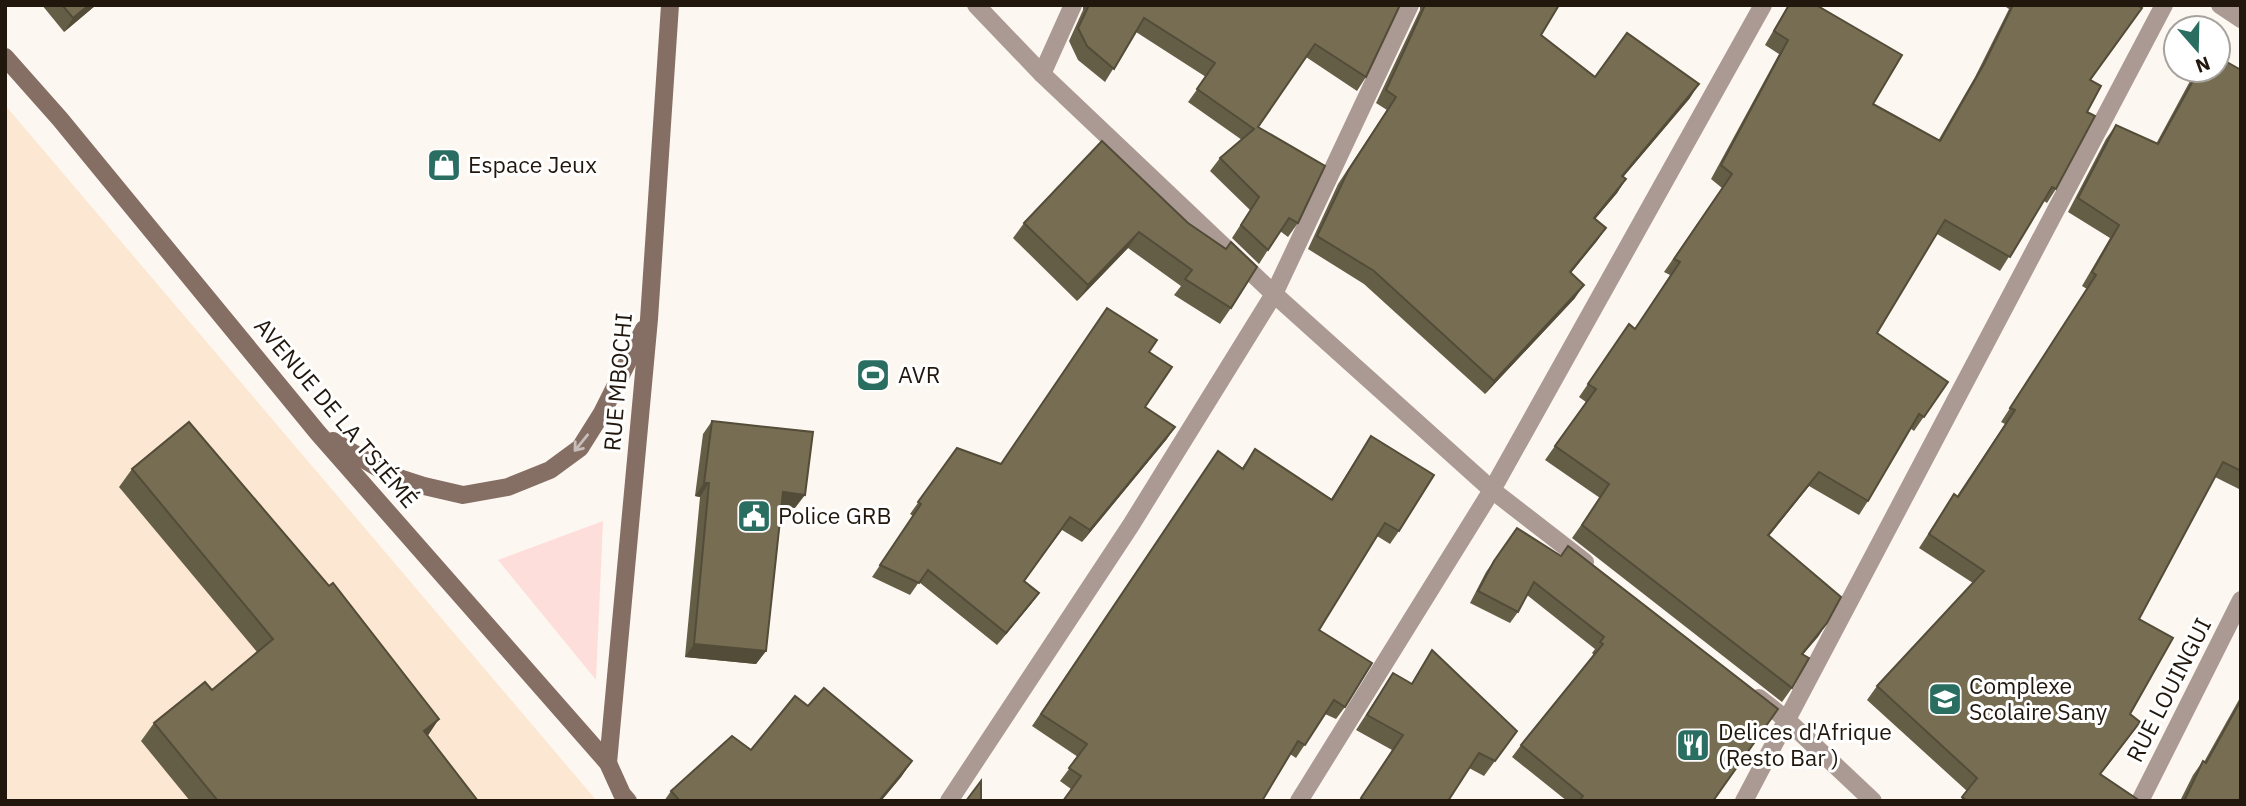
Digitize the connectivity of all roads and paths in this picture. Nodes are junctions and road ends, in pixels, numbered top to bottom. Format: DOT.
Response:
graph roads {
  1 [pos="670,5"];
  2 [pos="976,5"];
  3 [pos="1073,5"];
  4 [pos="1410,5"];
  5 [pos="1763,5"];
  6 [pos="2164,5"];
  7 [pos="2220,5"];
  8 [pos="2241,19"];
  9 [pos="5,57"];
  10 [pos="1042,74"];
  11 [pos="1274,294"];
  12 [pos="649,319"];
  13 [pos="318,433"];
  14 [pos="1492,490"];
  15 [pos="1602,575"];
  16 [pos="2241,600"];
  17 [pos="1744,686"];
  18 [pos="1787,720"];
  19 [pos="608,763"];
  20 [pos="621,799"];
  21 [pos="949,801"];
  22 [pos="1299,801"];
  23 [pos="1744,801"];
  24 [pos="1873,801"];
  25 [pos="2140,801"];
  1 -- 12 [label="main road, RUE MBOCHI"];
  2 -- 10 [label="street"];
  3 -- 10 [label="street"];
  4 -- 11 [label="street"];
  5 -- 14 [label="street"];
  6 -- 18 [label="street"];
  7 -- 8 [label="street"];
  9 -- 13 [label="main road, AVENUE DE LA TSIÉMÉ"];
  10 -- 11 [label="street"];
  11 -- 14 [label="street"];
  11 -- 21 [label="street"];
  12 -- 13 [label="main road, one-way"];
  12 -- 19 [label="main road, RUE MBOCHI"];
  13 -- 19 [label="main road, AVENUE DE LA TSIÉMÉ"];
  14 -- 15 [label="street"];
  14 -- 22 [label="street"];
  16 -- 25 [label="street, RUE LOUINGUI"];
  17 -- 18 [label="street"];
  18 -- 23 [label="street"];
  18 -- 24 [label="street"];
  19 -- 20 [label="main road, AVENUE DE LA TSIÉMÉ"];
}
